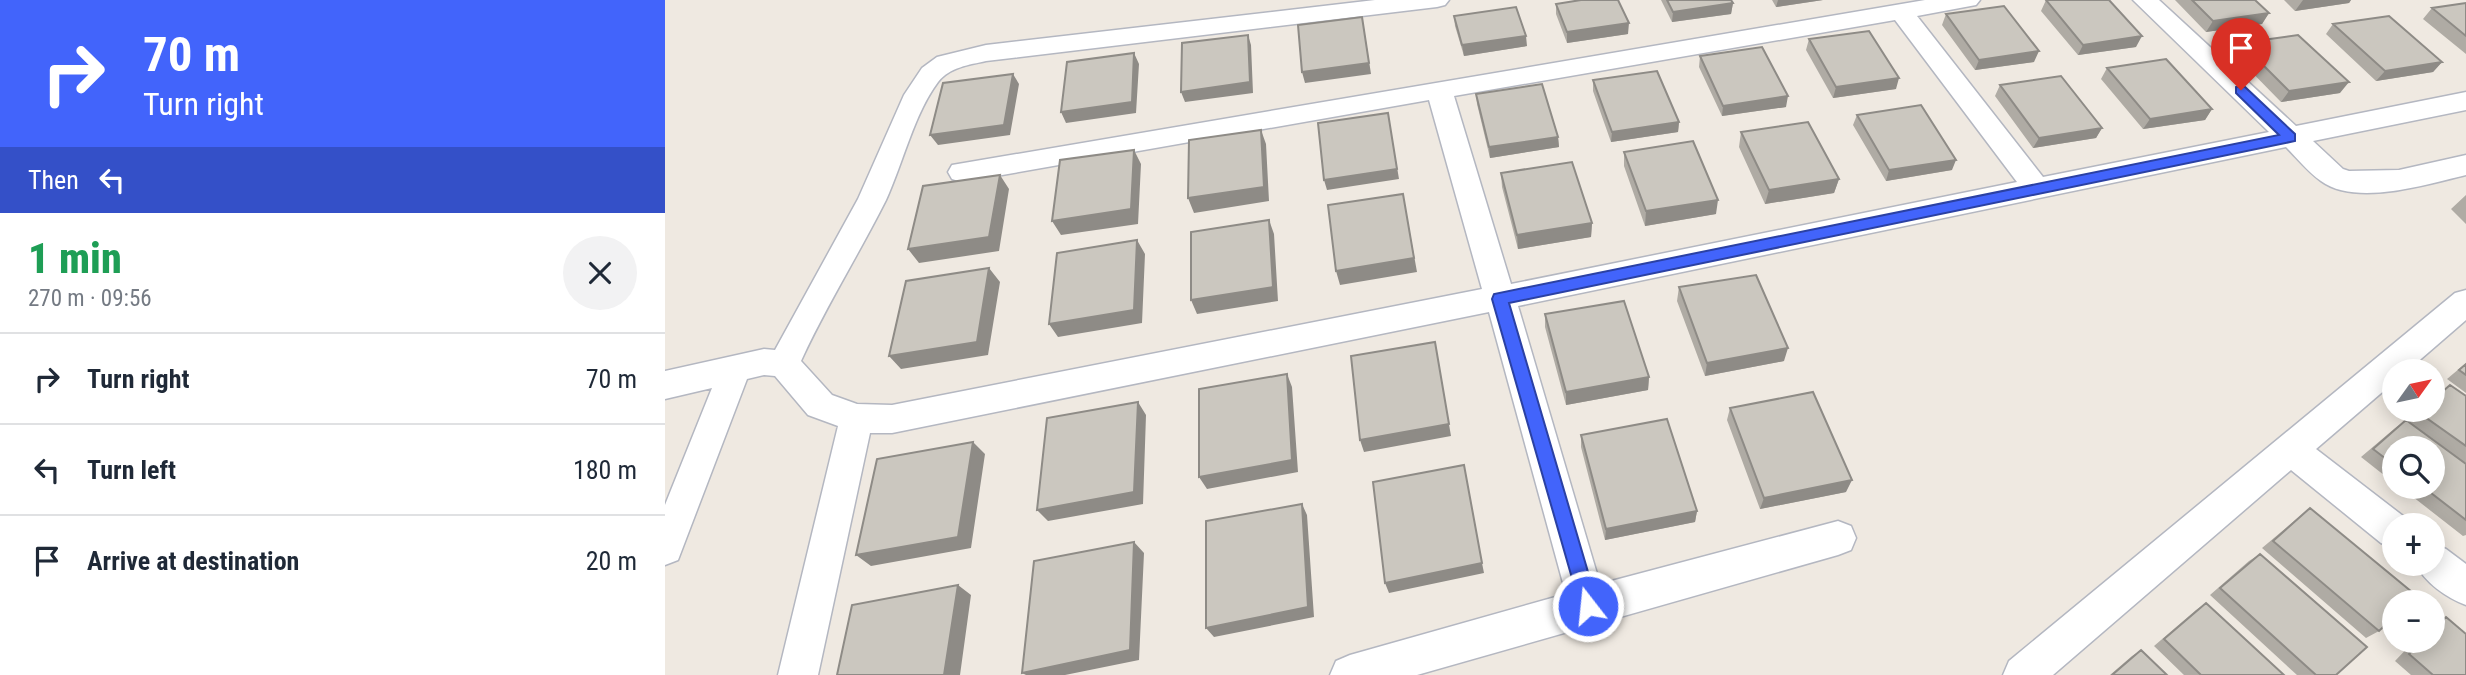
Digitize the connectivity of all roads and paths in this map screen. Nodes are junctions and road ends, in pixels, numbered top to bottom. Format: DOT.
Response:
graph roads {
  1 [pos="1437,0"];
  2 [pos="1968,0"];
  3 [pos="2145,0"];
  4 [pos="1901,12"];
  5 [pos="1439,90"];
  6 [pos="2466,101"];
  7 [pos="2290,138"];
  8 [pos="2466,165"];
  9 [pos="962,172"];
  10 [pos="2037,189"];
  11 [pos="1500,299"];
  12 [pos="2466,302"];
  13 [pos="784,364"];
  14 [pos="735,368"];
  15 [pos="665,384"];
  16 [pos="857,418"];
  17 [pos="2291,450"];
  18 [pos="2382,522"];
  19 [pos="1838,538"];
  20 [pos="665,548"];
  21 [pos="2445,570"];
  22 [pos="2466,587"];
  23 [pos="1588,606"];
  24 [pos="798,675"];
  25 [pos="1350,675"];
  26 [pos="2023,675"];
  1 -- 13 [label="street"];
  2 -- 4 [label="street"];
  3 -- 7 [label="street"];
  4 -- 5 [label="street"];
  4 -- 10 [label="street"];
  5 -- 9 [label="street"];
  5 -- 11 [label="street"];
  6 -- 7 [label="street"];
  7 -- 8 [label="street"];
  7 -- 10 [label="street"];
  10 -- 11 [label="street"];
  11 -- 16 [label="street"];
  11 -- 23 [label="street"];
  12 -- 17 [label="street"];
  13 -- 14 [label="street"];
  13 -- 16 [label="street"];
  14 -- 15 [label="street"];
  14 -- 20 [label="street"];
  16 -- 24 [label="street"];
  17 -- 18 [label="street"];
  17 -- 26 [label="street"];
  19 -- 23 [label="street"];
  21 -- 22 [label="street"];
  23 -- 25 [label="street"];
}
